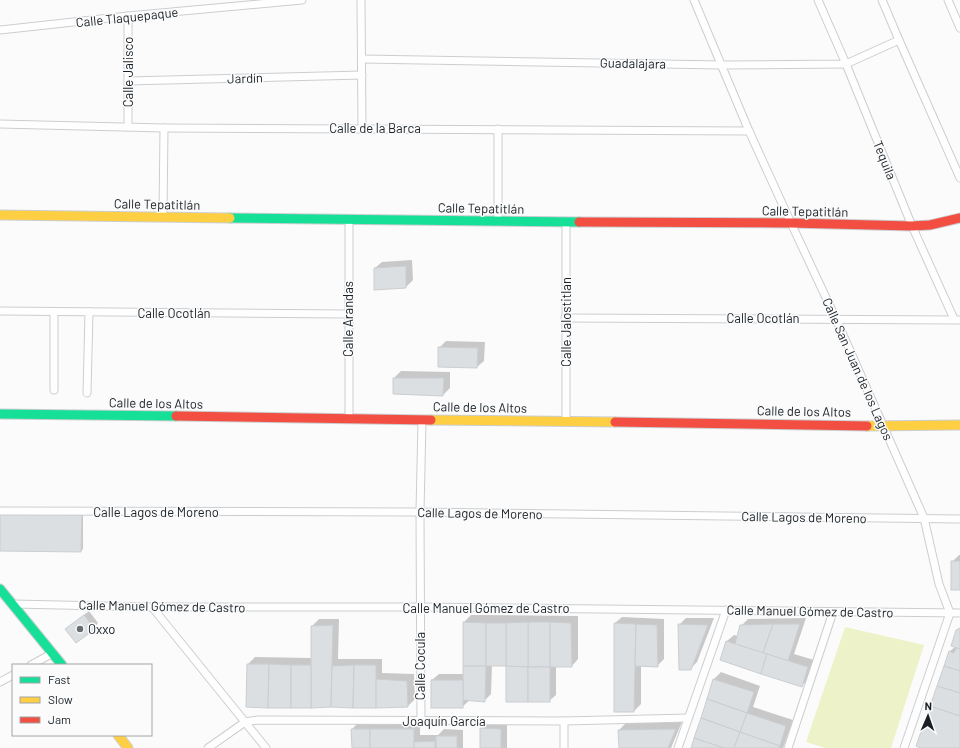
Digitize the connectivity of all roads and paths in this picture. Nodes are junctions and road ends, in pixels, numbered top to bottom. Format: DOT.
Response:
graph roads {
  1 [pos="302,0"];
  2 [pos="361,0"];
  3 [pos="694,0"];
  4 [pos="818,0"];
  5 [pos="882,0"];
  6 [pos="948,0"];
  7 [pos="128,16"];
  8 [pos="960,28"];
  9 [pos="0,30"];
  10 [pos="899,40"];
  11 [pos="363,59"];
  12 [pos="846,64"];
  13 [pos="722,65"];
  14 [pos="362,75"];
  15 [pos="128,81"];
  16 [pos="0,124"];
  17 [pos="128,127"];
  18 [pos="164,128"];
  19 [pos="362,128"];
  20 [pos="498,129"];
  21 [pos="750,131"];
  22 [pos="960,178"];
  23 [pos="0,215"];
  24 [pos="163,216"];
  25 [pos="960,218"];
  26 [pos="349,220"];
  27 [pos="498,221"];
  28 [pos="566,222"];
  29 [pos="791,223"];
  30 [pos="912,226"];
  31 [pos="0,311"];
  32 [pos="54,312"];
  33 [pos="89,312"];
  34 [pos="348,314"];
  35 [pos="565,318"];
  36 [pos="836,319"];
  37 [pos="957,319"];
  38 [pos="54,390"];
  39 [pos="87,393"];
  40 [pos="0,414"];
  41 [pos="349,418"];
  42 [pos="422,420"];
  43 [pos="566,421"];
  44 [pos="960,425"];
  45 [pos="883,426"];
  46 [pos="0,511"];
  47 [pos="420,512"];
  48 [pos="924,518"];
  49 [pos="960,518"];
  50 [pos="0,588"];
  51 [pos="13,604"];
  52 [pos="152,607"];
  53 [pos="420,607"];
  54 [pos="726,610"];
  55 [pos="833,612"];
  56 [pos="950,613"];
  57 [pos="960,613"];
  58 [pos="53,653"];
  59 [pos="33,664"];
  60 [pos="61,664"];
  61 [pos="12,676"];
  62 [pos="0,682"];
  63 [pos="688,718"];
  64 [pos="421,721"];
  65 [pos="564,721"];
  66 [pos="245,722"];
  67 [pos="119,736"];
  68 [pos="128,748"];
  69 [pos="208,748"];
  70 [pos="266,748"];
  71 [pos="564,748"];
  72 [pos="678,748"];
  73 [pos="788,748"];
  74 [pos="904,748"];
  1 -- 7 [label="street, Calle Tlaquepaque"];
  2 -- 11 [label="street"];
  3 -- 13 [label="street, Calle San Juan de los Lagos"];
  4 -- 12 [label="street, Tequila"];
  5 -- 10 [label="street"];
  6 -- 8 [label="street"];
  7 -- 9 [label="street, Calle Tlaquepaque"];
  7 -- 15 [label="street, Calle Jalisco"];
  10 -- 12 [label="street, Guadalajara"];
  10 -- 22 [label="street"];
  11 -- 13 [label="street, Guadalajara"];
  11 -- 14 [label="street"];
  12 -- 13 [label="street, Guadalajara"];
  12 -- 30 [label="street, Tequila"];
  13 -- 21 [label="street, Calle San Juan de los Lagos"];
  14 -- 15 [label="street, Jardín"];
  14 -- 19 [label="street"];
  15 -- 17 [label="street, Calle Jalisco"];
  16 -- 17 [label="street, Calle de la Barca"];
  17 -- 18 [label="street, Calle de la Barca"];
  18 -- 19 [label="street, Calle de la Barca"];
  18 -- 24 [label="street"];
  19 -- 20 [label="street, Calle de la Barca"];
  20 -- 21 [label="street, Calle de la Barca"];
  20 -- 27 [label="street"];
  21 -- 29 [label="street, Calle San Juan de los Lagos"];
  23 -- 24 [label="street, Calle Tepatitlán"];
  24 -- 26 [label="street, Calle Tepatitlán"];
  25 -- 30 [label="street, Calle Tepatitlán"];
  26 -- 27 [label="street, Calle Tepatitlán"];
  26 -- 34 [label="street, Calle Arandas"];
  27 -- 28 [label="street, Calle Tepatitlán"];
  28 -- 29 [label="street, Calle Tepatitlán"];
  28 -- 35 [label="street, Calle Jalostitlan"];
  29 -- 30 [label="street, Calle Tepatitlán"];
  29 -- 36 [label="street, Calle San Juan de los Lagos"];
  30 -- 37 [label="street, Tequila"];
  31 -- 32 [label="street, Calle Ocotlán"];
  32 -- 33 [label="street, Calle Ocotlán"];
  32 -- 38 [label="street"];
  33 -- 34 [label="street, Calle Ocotlán"];
  33 -- 39 [label="street"];
  34 -- 41 [label="street, Calle Arandas"];
  35 -- 36 [label="street, Calle Ocotlán"];
  35 -- 43 [label="street, Calle Jalostitlan"];
  36 -- 37 [label="street, Calle Ocotlán"];
  36 -- 45 [label="street, Calle San Juan de los Lagos"];
  40 -- 41 [label="street, Calle de los Altos"];
  41 -- 42 [label="street, Calle de los Altos"];
  42 -- 43 [label="street, Calle de los Altos"];
  42 -- 47 [label="street, Calle Cocula"];
  43 -- 45 [label="street, Calle de los Altos"];
  44 -- 45 [label="street, Calle de los Altos"];
  45 -- 48 [label="street, Calle San Juan de los Lagos"];
  46 -- 47 [label="street, Calle Lagos de Moreno"];
  47 -- 48 [label="street, Calle Lagos de Moreno"];
  47 -- 53 [label="street, Calle Cocula"];
  48 -- 49 [label="street, Calle Lagos de Moreno"];
  48 -- 56 [label="street, Calle San Juan de los Lagos"];
  50 -- 51 [label="street"];
  51 -- 52 [label="street, Calle Manuel Gómez de Castro"];
  51 -- 58 [label="street"];
  52 -- 53 [label="street, Calle Manuel Gómez de Castro"];
  52 -- 66 [label="street"];
  53 -- 54 [label="street, Calle Manuel Gómez de Castro"];
  53 -- 64 [label="street, Calle Cocula"];
  54 -- 55 [label="street, Calle Manuel Gómez de Castro"];
  54 -- 63 [label="street"];
  55 -- 56 [label="street, Calle Manuel Gómez de Castro"];
  55 -- 73 [label="street"];
  56 -- 57 [label="street, Calle Manuel Gómez de Castro"];
  56 -- 74 [label="street"];
  58 -- 59 [label="street"];
  58 -- 60 [label="street"];
  61 -- 62 [label="street"];
  63 -- 65 [label="street, Joaquín García"];
  63 -- 72 [label="street"];
  64 -- 65 [label="street, Joaquín García"];
  64 -- 66 [label="street, Joaquín García"];
  65 -- 71 [label="street"];
  66 -- 69 [label="street, Joaquín García"];
  66 -- 70 [label="street"];
  67 -- 68 [label="street"];
}
